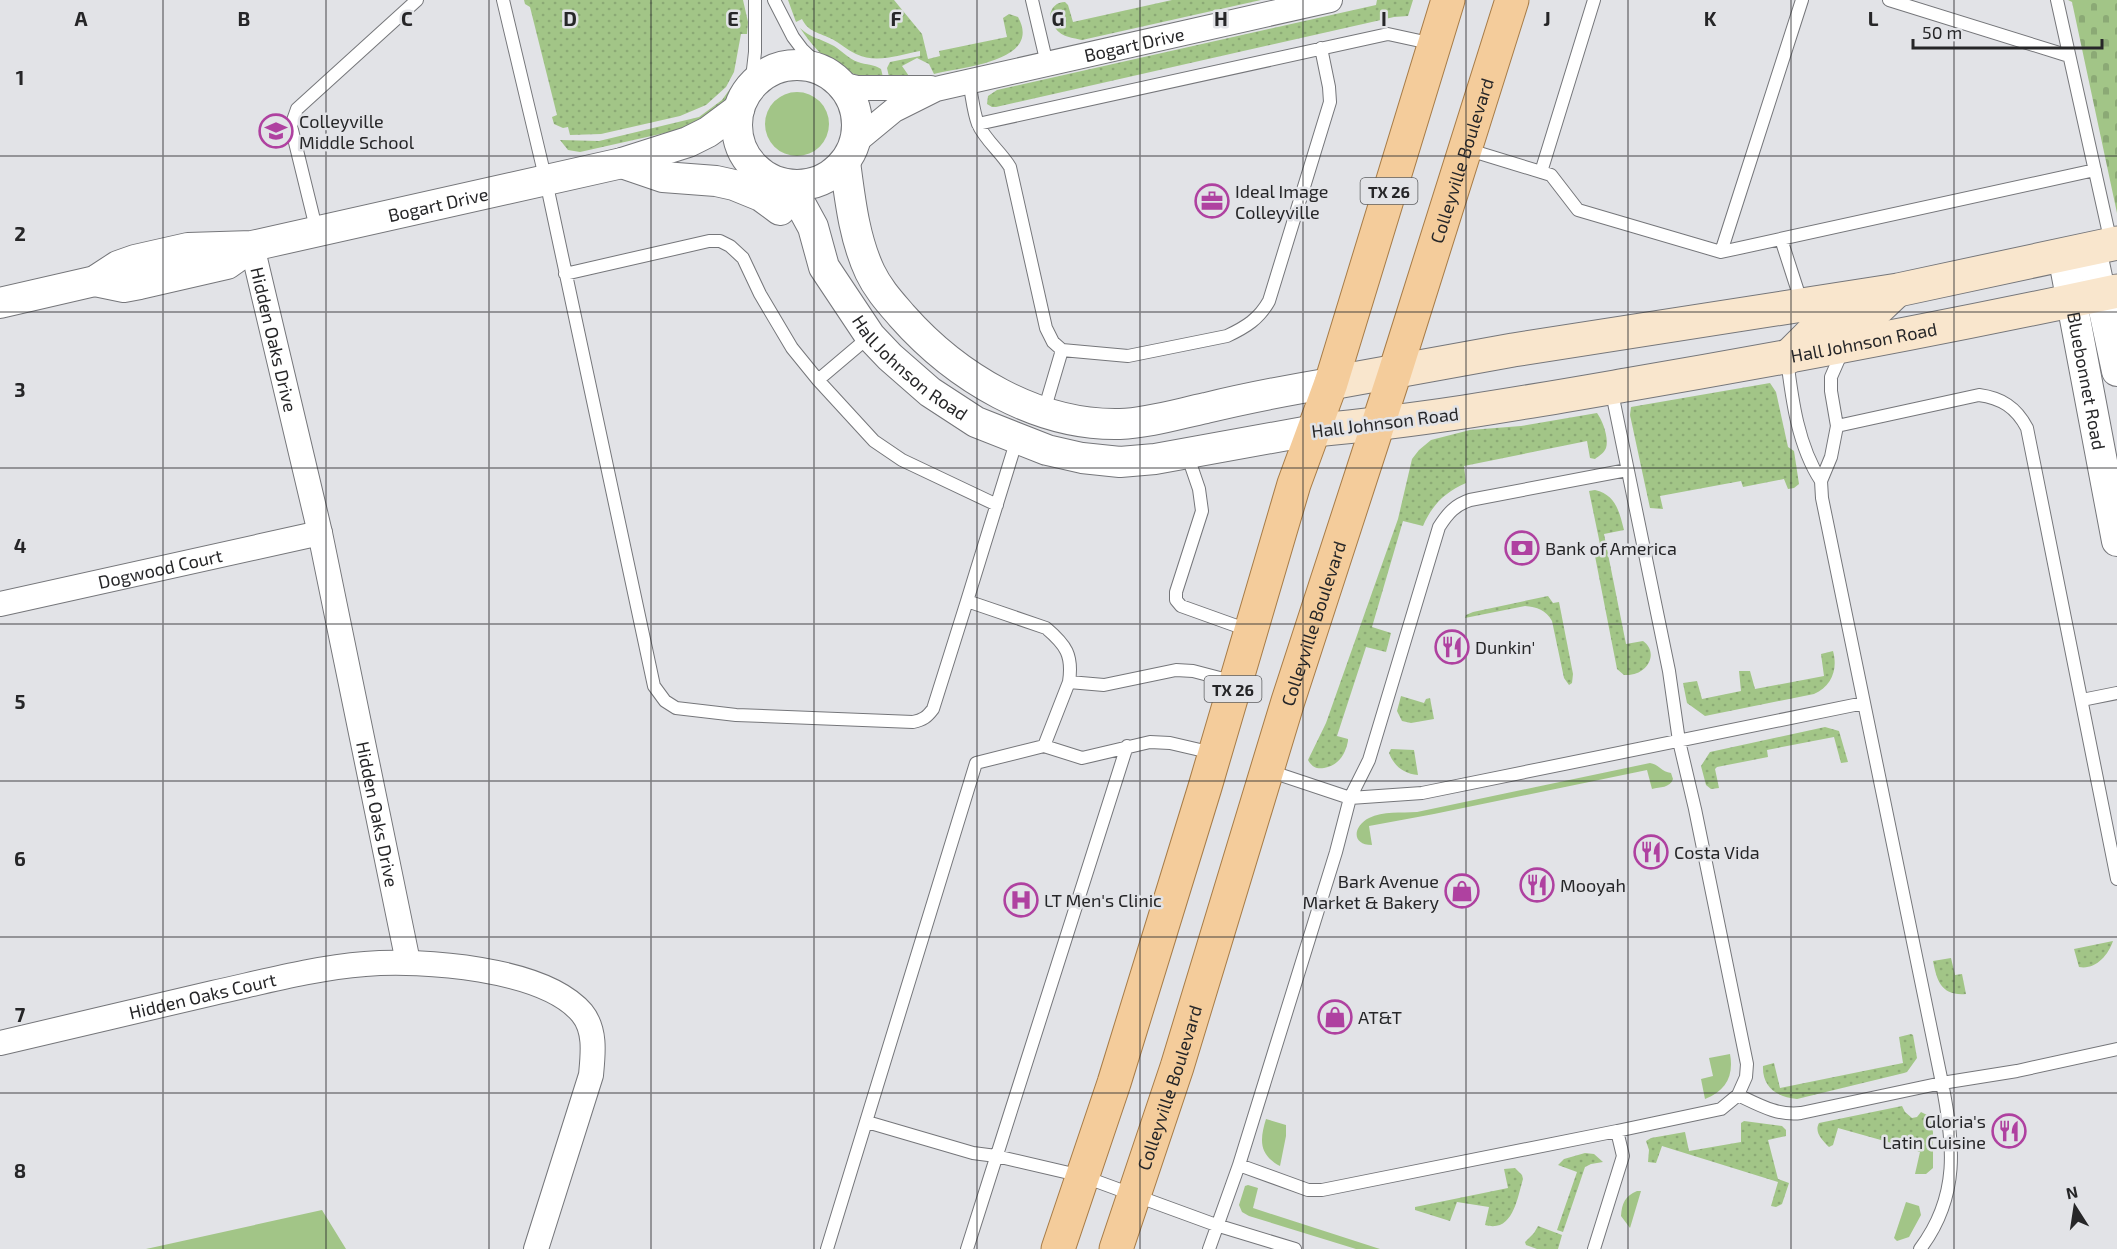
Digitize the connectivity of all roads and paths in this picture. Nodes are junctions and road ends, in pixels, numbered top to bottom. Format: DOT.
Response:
graph roads {
  1 [pos="417,0"];
  2 [pos="503,0"];
  3 [pos="755,0"];
  4 [pos="774,0"];
  5 [pos="1032,0"];
  6 [pos="1330,0"];
  7 [pos="1448,0"];
  8 [pos="1512,0"];
  9 [pos="1594,0"];
  10 [pos="1802,0"];
  11 [pos="1889,0"];
  12 [pos="2056,0"];
  13 [pos="1434,44"];
  14 [pos="1321,48"];
  15 [pos="2069,56"];
  16 [pos="1047,64"];
  17 [pos="834,78"];
  18 [pos="969,82"];
  19 [pos="936,88"];
  20 [pos="745,98"];
  21 [pos="978,124"];
  22 [pos="1465,148"];
  23 [pos="849,152"];
  24 [pos="622,162"];
  25 [pos="2095,170"];
  26 [pos="761,172"];
  27 [pos="1541,172"];
  28 [pos="546,182"];
  29 [pos="317,232"];
  30 [pos="1781,239"];
  31 [pos="252,246"];
  32 [pos="2096,248"];
  33 [pos="1721,252"];
  34 [pos="824,267"];
  35 [pos="565,274"];
  36 [pos="1898,290"];
  37 [pos="2096,296"];
  38 [pos="0,303"];
  39 [pos="1802,304"];
  40 [pos="900,314"];
  41 [pos="870,336"];
  42 [pos="1845,347"];
  43 [pos="1062,350"];
  44 [pos="1786,358"];
  45 [pos="2117,371"];
  46 [pos="1395,372"];
  47 [pos="818,380"];
  48 [pos="1331,383"];
  49 [pos="1611,388"];
  50 [pos="1044,412"];
  51 [pos="1377,424"];
  52 [pos="1837,426"];
  53 [pos="1315,430"];
  54 [pos="1017,439"];
  55 [pos="1186,453"];
  56 [pos="1627,470"];
  57 [pos="1821,481"];
  58 [pos="997,505"];
  59 [pos="320,533"];
  60 [pos="2117,541"];
  61 [pos="967,601"];
  62 [pos="0,604"];
  63 [pos="1251,631"];
  64 [pos="1069,682"];
  65 [pos="1236,682"];
  66 [pos="2117,693"];
  67 [pos="2082,700"];
  68 [pos="1864,703"];
  69 [pos="1679,741"];
  70 [pos="1044,746"];
  71 [pos="1127,746"];
  72 [pos="1214,753"];
  73 [pos="1268,770"];
  74 [pos="1350,798"];
  75 [pos="2117,879"];
  76 [pos="408,962"];
  77 [pos="0,1042"];
  78 [pos="2117,1049"];
  79 [pos="1942,1083"];
  80 [pos="1738,1095"];
  81 [pos="867,1122"];
  82 [pos="1617,1131"];
  83 [pos="996,1156"];
  84 [pos="1239,1165"];
  85 [pos="1082,1176"];
  86 [pos="1134,1194"];
  87 [pos="1216,1225"];
  88 [pos="536,1249"];
  89 [pos="827,1249"];
  90 [pos="967,1249"];
  91 [pos="1058,1249"];
  92 [pos="1116,1249"];
  93 [pos="1209,1249"];
  94 [pos="1295,1249"];
  95 [pos="1594,1249"];
  96 [pos="1920,1249"];
  1 -- 29 [label="lane"];
  2 -- 28 [label="lane"];
  3 -- 20 [label="lane"];
  4 -- 17 [label="lane"];
  5 -- 16 [label="lane"];
  6 -- 16 [label="street, Bogart Drive"];
  7 -- 13 [label="main road, TX 26"];
  8 -- 22 [label="main road, Colleyville Boulevard / TX 26"];
  9 -- 27 [label="lane"];
  10 -- 33 [label="lane"];
  11 -- 15 [label="lane"];
  12 -- 15 [label="lane, Bluebonnet Road"];
  13 -- 14 [label="lane"];
  13 -- 48 [label="main road, TX 26"];
  14 -- 21 [label="lane"];
  14 -- 43 [label="lane"];
  15 -- 25 [label="lane, Bluebonnet Road"];
  16 -- 18 [label="street, Bogart Drive"];
  17 -- 19 [label="street, Bogart Drive"];
  17 -- 20 [label="street"];
  17 -- 23 [label="street"];
  18 -- 19 [label="street, Bogart Drive"];
  18 -- 21 [label="lane"];
  19 -- 23 [label="street, Bogart Drive"];
  20 -- 24 [label="street, Bogart Drive"];
  20 -- 26 [label="street"];
  21 -- 43 [label="lane"];
  22 -- 27 [label="lane"];
  22 -- 46 [label="main road, Colleyville Boulevard / TX 26"];
  23 -- 26 [label="street"];
  23 -- 40 [label="street, Hall Johnson Road"];
  24 -- 26 [label="street, Bogart Drive"];
  24 -- 28 [label="street, Bogart Drive"];
  24 -- 34 [label="street"];
  25 -- 30 [label="lane"];
  25 -- 32 [label="lane, Bluebonnet Road"];
  26 -- 34 [label="street, Hall Johnson Road"];
  27 -- 33 [label="lane"];
  28 -- 29 [label="street, Bogart Drive"];
  28 -- 35 [label="lane"];
  29 -- 31 [label="street, Bogart Drive"];
  30 -- 33 [label="lane"];
  30 -- 39 [label="lane"];
  31 -- 38 [label="street, Bogart Drive"];
  31 -- 59 [label="street, Hidden Oaks Drive"];
  32 -- 36 [label="main road, Hall Johnson Road"];
  32 -- 37 [label="street, Bluebonnet Road"];
  34 -- 41 [label="street, Hall Johnson Road"];
  35 -- 47 [label="lane"];
  35 -- 61 [label="lane"];
  36 -- 39 [label="main road, Hall Johnson Road"];
  36 -- 44 [label="main road"];
  37 -- 42 [label="main road, Hall Johnson Road"];
  37 -- 45 [label="street, Bluebonnet Road"];
  37 -- 60 [label="street, Bluebonnet Road"];
  39 -- 46 [label="main road, Hall Johnson Road"];
  40 -- 41 [label="street"];
  40 -- 50 [label="street, Hall Johnson Road"];
  41 -- 47 [label="lane"];
  41 -- 54 [label="street, Hall Johnson Road"];
  42 -- 44 [label="main road, Hall Johnson Road"];
  42 -- 52 [label="lane"];
  43 -- 50 [label="lane"];
  44 -- 49 [label="main road, Hall Johnson Road"];
  44 -- 57 [label="lane"];
  46 -- 48 [label="main road, Hall Johnson Road"];
  46 -- 51 [label="main road, Colleyville Boulevard / TX 26"];
  47 -- 58 [label="lane"];
  48 -- 50 [label="street, Hall Johnson Road"];
  48 -- 53 [label="main road, TX 26"];
  49 -- 51 [label="main road, Hall Johnson Road"];
  49 -- 56 [label="lane"];
  50 -- 54 [label="street"];
  51 -- 53 [label="main road, Hall Johnson Road"];
  51 -- 73 [label="main road, Colleyville Boulevard / TX 26"];
  52 -- 57 [label="lane"];
  52 -- 67 [label="lane"];
  53 -- 55 [label="street, Hall Johnson Road"];
  53 -- 63 [label="main road, TX 26"];
  54 -- 55 [label="street, Hall Johnson Road"];
  54 -- 58 [label="lane"];
  55 -- 63 [label="lane"];
  56 -- 69 [label="lane"];
  56 -- 74 [label="lane"];
  57 -- 68 [label="lane"];
  58 -- 61 [label="lane"];
  59 -- 62 [label="street, Dogwood Court"];
  59 -- 76 [label="street, Hidden Oaks Drive"];
  61 -- 64 [label="lane"];
  63 -- 65 [label="main road, TX 26"];
  64 -- 65 [label="lane"];
  64 -- 70 [label="lane"];
  65 -- 72 [label="main road, TX 26"];
  66 -- 67 [label="lane"];
  67 -- 75 [label="lane"];
  68 -- 69 [label="lane"];
  68 -- 79 [label="lane"];
  69 -- 74 [label="lane"];
  69 -- 80 [label="lane"];
  70 -- 71 [label="lane"];
  70 -- 81 [label="lane"];
  71 -- 72 [label="lane"];
  71 -- 83 [label="lane"];
  72 -- 85 [label="main road, TX 26"];
  73 -- 74 [label="lane"];
  73 -- 86 [label="main road, Colleyville Boulevard / TX 26"];
  74 -- 84 [label="lane"];
  76 -- 77 [label="street, Hidden Oaks Court"];
  76 -- 88 [label="street"];
  78 -- 79 [label="lane"];
  79 -- 80 [label="lane"];
  79 -- 96 [label="lane"];
  80 -- 82 [label="lane"];
  81 -- 83 [label="lane"];
  81 -- 89 [label="lane"];
  82 -- 84 [label="lane"];
  82 -- 95 [label="lane"];
  83 -- 85 [label="lane"];
  83 -- 90 [label="lane"];
  84 -- 87 [label="lane"];
  85 -- 86 [label="lane"];
  85 -- 91 [label="main road, TX 26"];
  86 -- 87 [label="lane"];
  86 -- 92 [label="main road, Colleyville Boulevard / TX 26"];
  87 -- 93 [label="lane"];
  87 -- 94 [label="lane"];
}
